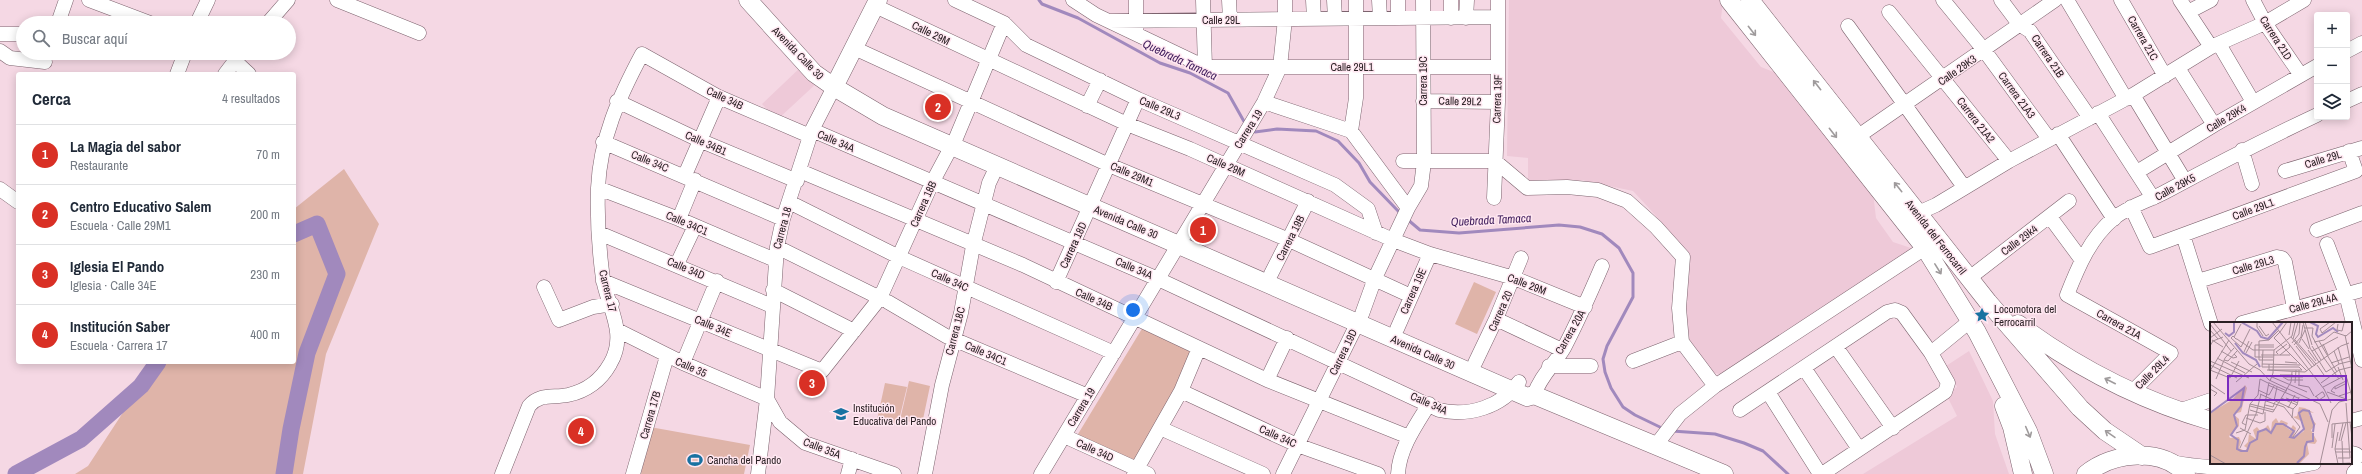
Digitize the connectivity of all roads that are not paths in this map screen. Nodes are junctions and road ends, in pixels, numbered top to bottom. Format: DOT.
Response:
graph roads {
  1 [pos="66,0"];
  2 [pos="89,0"];
  3 [pos="208,0"];
  4 [pos="288,0"];
  5 [pos="337,0"];
  6 [pos="748,0"];
  7 [pos="762,0"];
  8 [pos="956,0"];
  9 [pos="1074,0"];
  10 [pos="1096,0"];
  11 [pos="1136,0"];
  12 [pos="1203,0"];
  13 [pos="1229,0"];
  14 [pos="1285,0"];
  15 [pos="1313,0"];
  16 [pos="1334,0"];
  17 [pos="1356,0"];
  18 [pos="1379,0"];
  19 [pos="1398,0"];
  20 [pos="1423,0"];
  21 [pos="1451,0"];
  22 [pos="1466,0"];
  23 [pos="1498,0"];
  24 [pos="1729,0"];
  25 [pos="1750,0"];
  26 [pos="1943,0"];
  27 [pos="2001,0"];
  28 [pos="2055,0"];
  29 [pos="2067,0"];
  30 [pos="2121,0"];
  31 [pos="2180,0"];
  32 [pos="2211,0"];
  33 [pos="2254,0"];
  34 [pos="2304,0"];
  35 [pos="876,3"];
  36 [pos="1889,12"];
  37 [pos="2188,12"];
  38 [pos="60,16"];
  39 [pos="131,16"];
  40 [pos="200,16"];
  41 [pos="274,16"];
  42 [pos="1498,17"];
  43 [pos="1101,18"];
  44 [pos="1380,18"];
  45 [pos="1398,18"];
  46 [pos="1423,18"];
  47 [pos="1451,18"];
  48 [pos="1466,18"];
  49 [pos="1286,19"];
  50 [pos="1314,19"];
  51 [pos="1335,19"];
  52 [pos="1356,19"];
  53 [pos="1204,20"];
  54 [pos="1230,20"];
  55 [pos="1136,21"];
  56 [pos="2265,22"];
  57 [pos="1004,24"];
  58 [pos="2019,24"];
  59 [pos="1848,26"];
  60 [pos="419,33"];
  61 [pos="0,34"];
  62 [pos="16,34"];
  63 [pos="1136,36"];
  64 [pos="2362,43"];
  65 [pos="2215,46"];
  66 [pos="854,48"];
  67 [pos="2350,49"];
  68 [pos="1984,50"];
  69 [pos="0,51"];
  70 [pos="642,54"];
  71 [pos="16,59"];
  72 [pos="28,60"];
  73 [pos="182,60"];
  74 [pos="236,60"];
  75 [pos="240,60"];
  76 [pos="988,61"];
  77 [pos="45,62"];
  78 [pos="1205,67"];
  79 [pos="1280,67"];
  80 [pos="1356,67"];
  81 [pos="1422,67"];
  82 [pos="1498,67"];
  83 [pos="2314,67"];
  84 [pos="2178,68"];
  85 [pos="178,72"];
  86 [pos="227,72"];
  87 [pos="248,72"];
  88 [pos="2300,74"];
  89 [pos="2165,76"];
  90 [pos="1944,79"];
  91 [pos="1100,80"];
  92 [pos="836,83"];
  93 [pos="2362,94"];
  94 [pos="719,97"];
  95 [pos="2130,97"];
  96 [pos="1138,99"];
  97 [pos="2350,100"];
  98 [pos="617,101"];
  99 [pos="1423,101"];
  100 [pos="971,102"];
  101 [pos="1264,102"];
  102 [pos="1498,102"];
  103 [pos="2253,102"];
  104 [pos="1904,105"];
  105 [pos="1088,106"];
  106 [pos="2094,116"];
  107 [pos="2314,116"];
  108 [pos="1127,124"];
  109 [pos="2214,125"];
  110 [pos="1351,130"];
  111 [pos="811,133"];
  112 [pos="2053,136"];
  113 [pos="1857,137"];
  114 [pos="1242,138"];
  115 [pos="699,140"];
  116 [pos="604,142"];
  117 [pos="954,142"];
  118 [pos="2242,150"];
  119 [pos="2355,150"];
  120 [pos="2168,153"];
  121 [pos="1403,161"];
  122 [pos="1495,161"];
  123 [pos="2009,161"];
  124 [pos="1424,162"];
  125 [pos="1109,165"];
  126 [pos="1226,165"];
  127 [pos="997,166"];
  128 [pos="2285,171"];
  129 [pos="2137,172"];
  130 [pos="798,176"];
  131 [pos="690,178"];
  132 [pos="2185,181"];
  133 [pos="932,183"];
  134 [pos="2252,184"];
  135 [pos="1336,185"];
  136 [pos="1964,187"];
  137 [pos="598,188"];
  138 [pos="0,189"];
  139 [pos="1494,198"];
  140 [pos="2153,198"];
  141 [pos="16,201"];
  142 [pos="1308,201"];
  143 [pos="2069,201"];
  144 [pos="789,202"];
  145 [pos="1093,202"];
  146 [pos="985,204"];
  147 [pos="1203,204"];
  148 [pos="2131,207"];
  149 [pos="1325,208"];
  150 [pos="1407,210"];
  151 [pos="2362,212"];
  152 [pos="1918,213"];
  153 [pos="2050,217"];
  154 [pos="783,218"];
  155 [pos="2114,218"];
  156 [pos="679,219"];
  157 [pos="1902,220"];
  158 [pos="915,221"];
  159 [pos="695,226"];
  160 [pos="2317,230"];
  161 [pos="599,232"];
  162 [pos="1376,232"];
  163 [pos="1396,234"];
  164 [pos="2183,235"];
  165 [pos="1181,240"];
  166 [pos="1288,240"];
  167 [pos="1075,243"];
  168 [pos="2328,244"];
  169 [pos="973,246"];
  170 [pos="1924,248"];
  171 [pos="776,254"];
  172 [pos="1430,254"];
  173 [pos="899,257"];
  174 [pos="1521,258"];
  175 [pos="2081,259"];
  176 [pos="677,264"];
  177 [pos="1602,266"];
  178 [pos="1271,274"];
  179 [pos="1375,278"];
  180 [pos="1514,278"];
  181 [pos="1158,279"];
  182 [pos="1968,279"];
  183 [pos="604,280"];
  184 [pos="2198,281"];
  185 [pos="717,282"];
  186 [pos="1056,282"];
  187 [pos="544,287"];
  188 [pos="966,287"];
  189 [pos="773,290"];
  190 [pos="2362,290"];
  191 [pos="2346,294"];
  192 [pos="2067,295"];
  193 [pos="1411,296"];
  194 [pos="884,300"];
  195 [pos="1988,302"];
  196 [pos="612,304"];
  197 [pos="772,306"];
  198 [pos="1585,307"];
  199 [pos="2294,308"];
  200 [pos="1135,318"];
  201 [pos="1359,319"];
  202 [pos="1496,319"];
  203 [pos="700,321"];
  204 [pos="2210,322"];
  205 [pos="2245,322"];
  206 [pos="2352,322"];
  207 [pos="2352,323"];
  208 [pos="1973,326"];
  209 [pos="1396,329"];
  210 [pos="617,330"];
  211 [pos="854,331"];
  212 [pos="952,338"];
  213 [pos="1287,338"];
  214 [pos="1682,342"];
  215 [pos="1836,347"];
  216 [pos="1199,348"];
  217 [pos="1562,350"];
  218 [pos="771,351"];
  219 [pos="1114,353"];
  220 [pos="1931,353"];
  221 [pos="2171,353"];
  222 [pos="667,356"];
  223 [pos="2359,357"];
  224 [pos="1338,361"];
  225 [pos="1633,361"];
  226 [pos="683,363"];
  227 [pos="1475,363"];
  228 [pos="1549,366"];
  229 [pos="1591,366"];
  230 [pos="1804,368"];
  231 [pos="822,371"];
  232 [pos="1267,380"];
  233 [pos="1715,386"];
  234 [pos="1516,387"];
  235 [pos="1181,392"];
  236 [pos="1768,392"];
  237 [pos="2132,392"];
  238 [pos="1534,395"];
  239 [pos="1088,396"];
  240 [pos="767,399"];
  241 [pos="2210,400"];
  242 [pos="1319,401"];
  243 [pos="1429,404"];
  244 [pos="1740,410"];
  245 [pos="2178,411"];
  246 [pos="2362,418"];
  247 [pos="2210,421"];
  248 [pos="2352,421"];
  249 [pos="1160,428"];
  250 [pos="1893,428"];
  251 [pos="1663,435"];
  252 [pos="1064,436"];
  253 [pos="1409,437"];
  254 [pos="1297,445"];
  255 [pos="1858,449"];
  256 [pos="2142,456"];
  257 [pos="852,459"];
  258 [pos="2164,460"];
  259 [pos="2308,464"];
  260 [pos="2280,469"];
  261 [pos="1139,472"];
  262 [pos="507,473"];
  263 [pos="633,474"];
  264 [pos="758,474"];
  265 [pos="848,474"];
  266 [pos="894,474"];
  267 [pos="925,474"];
  268 [pos="1041,474"];
  269 [pos="1264,474"];
  270 [pos="1283,474"];
  271 [pos="1378,474"];
  272 [pos="1398,474"];
  273 [pos="1724,474"];
  274 [pos="1821,474"];
  275 [pos="2023,474"];
  276 [pos="2044,474"];
  277 [pos="2086,474"];
  278 [pos="2186,474"];
  279 [pos="2257,474"];
  1 -- 38 [label="street"];
  2 -- 39 [label="street"];
  3 -- 40 [label="street"];
  4 -- 41 [label="street"];
  5 -- 60 [label="street"];
  6 -- 92 [label="main road, Avenida Calle 30"];
  7 -- 92 [label="main road, Avenida Calle 30"];
  8 -- 57 [label="street, Calle 29L3"];
  9 -- 43 [label="street"];
  10 -- 43 [label="street"];
  11 -- 55 [label="street"];
  12 -- 53 [label="street"];
  13 -- 54 [label="street"];
  14 -- 49 [label="street, Carrera 19"];
  15 -- 50 [label="street"];
  16 -- 51 [label="street"];
  17 -- 52 [label="street"];
  18 -- 44 [label="street"];
  19 -- 45 [label="street"];
  20 -- 46 [label="street, Carrera 19C"];
  21 -- 47 [label="street"];
  22 -- 48 [label="street"];
  23 -- 42 [label="street, Carrera 19F"];
  24 -- 157 [label="main road, Avenida del Ferrocarril, one-way"];
  113 -- 25 [label="main road, Avenida del Ferrocarril, one-way"];
  26 -- 68 [label="street, Carrera 21A3"];
  27 -- 58 [label="street, Carrera 21B"];
  28 -- 58 [label="street, Calle 29K3"];
  29 -- 95 [label="street"];
  30 -- 89 [label="street, Carrera 21C"];
  31 -- 37 [label="street"];
  32 -- 37 [label="street"];
  33 -- 56 [label="street, Carrera 21D"];
  34 -- 56 [label="street"];
  35 -- 66 [label="main road, Carrera 18"];
  35 -- 76 [label="street, Calle 29M"];
  36 -- 90 [label="street, Carrera 21A2"];
  37 -- 65 [label="street"];
  42 -- 48 [label="street, Calle 29L"];
  42 -- 82 [label="street, Carrera 19F"];
  43 -- 55 [label="street, Calle 29L"];
  43 -- 63 [label="street"];
  44 -- 45 [label="street, Calle 29L"];
  44 -- 52 [label="street, Calle 29L"];
  45 -- 46 [label="street, Calle 29L"];
  46 -- 47 [label="street, Calle 29L"];
  46 -- 81 [label="street, Carrera 19C"];
  47 -- 48 [label="street, Calle 29L"];
  49 -- 50 [label="street, Calle 29L"];
  49 -- 54 [label="street, Calle 29L"];
  49 -- 79 [label="street, Carrera 19"];
  50 -- 51 [label="street, Calle 29L"];
  51 -- 52 [label="street, Calle 29L"];
  52 -- 80 [label="street"];
  53 -- 54 [label="street, Calle 29L"];
  53 -- 55 [label="street, Calle 29L"];
  53 -- 78 [label="street"];
  55 -- 63 [label="street"];
  56 -- 65 [label="street"];
  56 -- 88 [label="street, Carrera 21D"];
  57 -- 76 [label="street, Carrera 18B"];
  57 -- 91 [label="street, Calle 29L3"];
  58 -- 68 [label="street, Calle 29K3"];
  58 -- 106 [label="street, Carrera 21B"];
  59 -- 104 [label="street"];
  61 -- 62 [label="street"];
  63 -- 78 [label="street"];
  64 -- 67 [label="street"];
  65 -- 84 [label="street"];
  65 -- 103 [label="street"];
  66 -- 92 [label="main road, Carrera 18"];
  66 -- 100 [label="street, Calle 29M1"];
  68 -- 90 [label="street, Calle 29K3"];
  68 -- 112 [label="street, Carrera 21A3"];
  69 -- 71 [label="street"];
  70 -- 94 [label="street, Calle 34B"];
  70 -- 98 [label="street, Carrera 17"];
  72 -- 77 [label="street"];
  73 -- 85 [label="street"];
  74 -- 86 [label="street"];
  75 -- 87 [label="street"];
  76 -- 100 [label="street, Carrera 18B"];
  76 -- 105 [label="street, Calle 29M"];
  78 -- 79 [label="street, Calle 29L1"];
  79 -- 80 [label="street, Calle 29L1"];
  79 -- 101 [label="street, Carrera 19"];
  80 -- 81 [label="street, Calle 29L1"];
  80 -- 110 [label="street"];
  81 -- 82 [label="street, Calle 29L1"];
  81 -- 99 [label="street, Carrera 19C"];
  82 -- 102 [label="street, Carrera 19F"];
  83 -- 88 [label="street, Calle 29K4"];
  84 -- 89 [label="street"];
  84 -- 109 [label="street"];
  88 -- 103 [label="street, Calle 29K4"];
  89 -- 95 [label="street"];
  90 -- 104 [label="street, Calle 29K3"];
  90 -- 123 [label="street, Carrera 21A2"];
  91 -- 96 [label="street, Calle 29L3"];
  91 -- 105 [label="street"];
  92 -- 111 [label="street, Carrera 18"];
  92 -- 117 [label="main road, Avenida Calle 30"];
  93 -- 97 [label="street"];
  94 -- 111 [label="street, Calle 34B"];
  94 -- 115 [label="street"];
  95 -- 106 [label="street"];
  95 -- 120 [label="street"];
  96 -- 108 [label="street, Carrera 18D"];
  96 -- 114 [label="street, Calle 29L3"];
  98 -- 115 [label="street, Calle 34B1"];
  98 -- 116 [label="street, Carrera 17"];
  99 -- 102 [label="street, Calle 29L2"];
  99 -- 124 [label="street, Carrera 19C"];
  100 -- 117 [label="street, Carrera 18B"];
  100 -- 125 [label="street, Calle 29M1"];
  101 -- 110 [label="street"];
  101 -- 114 [label="street, Carrera 19"];
  102 -- 122 [label="street, Carrera 19F"];
  103 -- 109 [label="street, Calle 29K4"];
  104 -- 113 [label="street, Calle 29K3"];
  104 -- 136 [label="street"];
  105 -- 108 [label="street, Calle 29M"];
  106 -- 112 [label="street"];
  106 -- 129 [label="street, Carrera 21B"];
  107 -- 118 [label="street, Calle 29K5"];
  108 -- 125 [label="street, Carrera 18D"];
  108 -- 126 [label="street, Calle 29M"];
  109 -- 120 [label="street, Calle 29K4"];
  110 -- 150 [label="street"];
  111 -- 130 [label="street, Carrera 18"];
  111 -- 133 [label="street, Calle 34A"];
  112 -- 123 [label="street"];
  112 -- 155 [label="street, Carrera 21A3"];
  152 -- 113 [label="main road, Avenida del Ferrocarril, one-way"];
  114 -- 126 [label="street, Carrera 19"];
  114 -- 135 [label="street, Calle 29L3"];
  115 -- 130 [label="street, Calle 34B1"];
  115 -- 131 [label="street"];
  116 -- 131 [label="street, Calle 34C"];
  116 -- 137 [label="street, Carrera 17"];
  117 -- 127 [label="main road, Avenida Calle 30"];
  117 -- 133 [label="street, Carrera 18B"];
  117 -- 145 [label="main road, Avenida Calle 30"];
  118 -- 132 [label="street, Calle 29K5"];
  118 -- 134 [label="street"];
  119 -- 128 [label="street, Calle 29L"];
  119 -- 164 [label="street, Calle 29L1"];
  120 -- 129 [label="street, Calle 29K4"];
  120 -- 132 [label="street"];
  121 -- 124 [label="street"];
  122 -- 124 [label="street"];
  122 -- 139 [label="street, Carrera 19F"];
  122 -- 214 [label="street"];
  123 -- 136 [label="street"];
  124 -- 150 [label="street, Carrera 19C"];
  125 -- 145 [label="street, Carrera 18D"];
  125 -- 147 [label="street, Calle 29M1"];
  126 -- 142 [label="street, Calle 29M"];
  126 -- 147 [label="street, Carrera 19"];
  127 -- 145 [label="main road, Avenida Calle 30"];
  127 -- 146 [label="street, Carrera 18C"];
  129 -- 140 [label="street, Carrera 21B"];
  130 -- 144 [label="street, Carrera 18"];
  130 -- 158 [label="street, Calle 34B"];
  131 -- 154 [label="street, Calle 34C"];
  131 -- 156 [label="street"];
  132 -- 140 [label="street, Calle 29K5"];
  133 -- 146 [label="street, Calle 34A"];
  133 -- 158 [label="street, Carrera 18B"];
  135 -- 149 [label="street"];
  135 -- 162 [label="street, Calle 29L3"];
  136 -- 152 [label="street"];
  137 -- 156 [label="street, Calle 34C1"];
  137 -- 161 [label="street, Carrera 17"];
  138 -- 141 [label="street"];
  140 -- 148 [label="street, Calle 29K5"];
  142 -- 149 [label="street, Calle 29M"];
  142 -- 166 [label="street, Carrera 19B"];
  143 -- 153 [label="street, Calle 29k4"];
  144 -- 154 [label="street, Carrera 18"];
  144 -- 173 [label="street, Calle 34C"];
  145 -- 165 [label="main road, Avenida Calle 30"];
  145 -- 167 [label="street, Carrera 18D"];
  146 -- 167 [label="street, Calle 34A"];
  146 -- 169 [label="street, Carrera 18C"];
  147 -- 165 [label="street, Carrera 19"];
  147 -- 166 [label="street, Calle 29M1"];
  148 -- 155 [label="street, Calle 29K5"];
  148 -- 164 [label="street, Calle 29L1"];
  149 -- 162 [label="street, Calle 29M"];
  150 -- 163 [label="street, Carrera 19D"];
  151 -- 160 [label="street"];
  152 -- 157 [label="street"];
  152 -- 182 [label="main road, Avenida del Ferrocarril"];
  153 -- 175 [label="street"];
  153 -- 182 [label="street, Calle 29k4"];
  154 -- 171 [label="street, Carrera 18"];
  155 -- 175 [label="street, Calle 29K5"];
  156 -- 159 [label="street, Calle 34C1"];
  157 -- 170 [label="main road, Avenida del Ferrocarril"];
  158 -- 169 [label="street, Calle 34B"];
  158 -- 173 [label="street, Carrera 18B"];
  159 -- 171 [label="street, Calle 34C1"];
  159 -- 176 [label="street"];
  161 -- 176 [label="street, Calle 34D"];
  161 -- 183 [label="street, Carrera 17"];
  162 -- 163 [label="street, Calle 29M"];
  163 -- 172 [label="street, Calle 29M"];
  163 -- 179 [label="street, Carrera 19D"];
  164 -- 184 [label="street"];
  165 -- 178 [label="main road, Avenida Calle 30"];
  165 -- 181 [label="street, Carrera 19"];
  165 -- 201 [label="main road, Avenida Calle 30"];
  166 -- 178 [label="street, Carrera 19B"];
  166 -- 179 [label="street, Calle 29M1"];
  167 -- 181 [label="street, Calle 34A"];
  167 -- 186 [label="street, Carrera 18D"];
  168 -- 191 [label="street"];
  169 -- 186 [label="street, Calle 34B"];
  169 -- 188 [label="street, Carrera 18C"];
  170 -- 208 [label="main road, Avenida del Ferrocarril, one-way"];
  170 -- 233 [label="street"];
  171 -- 189 [label="street, Carrera 18"];
  171 -- 194 [label="street, Calle 34C1"];
  172 -- 180 [label="street, Calle 29M"];
  172 -- 193 [label="street, Carrera 19E"];
  173 -- 188 [label="street, Calle 34C"];
  173 -- 194 [label="street, Carrera 18B"];
  174 -- 180 [label="street, Carrera 20"];
  175 -- 192 [label="street, Calle 29K5"];
  176 -- 185 [label="street, Calle 34D"];
  177 -- 198 [label="street, Carrera 20A"];
  178 -- 201 [label="main road, Avenida Calle 30"];
  179 -- 193 [label="street, Calle 29M1"];
  179 -- 201 [label="street, Carrera 19D"];
  180 -- 198 [label="street, Calle 29M"];
  180 -- 202 [label="street, Carrera 20"];
  181 -- 200 [label="street, Carrera 19"];
  181 -- 213 [label="street, Calle 34A"];
  182 -- 195 [label="main road, Avenida del Ferrocarril"];
  183 -- 196 [label="street, Carrera 17"];
  183 -- 203 [label="street, Calle 34E"];
  184 -- 199 [label="street, Calle 29L3"];
  184 -- 204 [label="street"];
  185 -- 197 [label="street, Calle 34D"];
  185 -- 203 [label="street"];
  186 -- 200 [label="street, Calle 34B"];
  187 -- 196 [label="street"];
  188 -- 212 [label="street, Carrera 18C"];
  188 -- 219 [label="street, Calle 34C"];
  189 -- 197 [label="street, Carrera 18"];
  189 -- 211 [label="street"];
  190 -- 191 [label="street, Calle 29L4A"];
  191 -- 199 [label="street, Calle 29L4A"];
  191 -- 206 [label="street"];
  192 -- 221 [label="street, Carrera 21A"];
  193 -- 209 [label="street, Carrera 19E"];
  194 -- 211 [label="street, Carrera 18B"];
  194 -- 212 [label="street, Calle 34C1"];
  237 -- 195 [label="main road, one-way"];
  256 -- 195 [label="main road, Avenida del Ferrocarril, one-way"];
  196 -- 210 [label="street, Carrera 17"];
  197 -- 218 [label="street, Carrera 18"];
  198 -- 217 [label="street, Carrera 20A"];
  199 -- 205 [label="street, Calle 29L4A"];
  200 -- 216 [label="street, Calle 34B"];
  200 -- 219 [label="street, Carrera 19"];
  201 -- 209 [label="main road, Avenida Calle 30"];
  201 -- 224 [label="street, Carrera 19D"];
  201 -- 234 [label="main road, Avenida Calle 30"];
  202 -- 217 [label="street"];
  202 -- 227 [label="street, Carrera 20"];
  203 -- 218 [label="street, Calle 34E"];
  203 -- 226 [label="street"];
  207 -- 223 [label="street"];
  208 -- 220 [label="street"];
  208 -- 275 [label="main road"];
  208 -- 276 [label="main road, Avenida del Ferrocarril, one-way"];
  209 -- 227 [label="main road, Avenida Calle 30"];
  210 -- 222 [label="street, Calle 35"];
  210 -- 262 [label="street, Carrera 17"];
  211 -- 231 [label="street, Carrera 18B"];
  212 -- 239 [label="street, Calle 34C1"];
  212 -- 267 [label="street, Carrera 18C"];
  213 -- 224 [label="street, Calle 34A"];
  213 -- 232 [label="street"];
  214 -- 225 [label="street"];
  214 -- 233 [label="street"];
  215 -- 220 [label="street"];
  215 -- 230 [label="street"];
  215 -- 250 [label="street"];
  216 -- 232 [label="street, Calle 34B"];
  216 -- 235 [label="street"];
  217 -- 228 [label="street, Carrera 20A"];
  218 -- 231 [label="street, Calle 34E"];
  218 -- 240 [label="street, Carrera 18"];
  219 -- 239 [label="street, Carrera 19"];
  220 -- 250 [label="street"];
  221 -- 237 [label="street, Calle 29L4"];
  222 -- 226 [label="street, Calle 35"];
  222 -- 263 [label="street, Carrera 17B"];
  224 -- 242 [label="street, Carrera 19D"];
  224 -- 243 [label="street, Calle 34A"];
  226 -- 240 [label="street, Calle 35"];
  227 -- 234 [label="main road, Avenida Calle 30"];
  228 -- 229 [label="street"];
  228 -- 238 [label="street, Carrera 20A"];
  230 -- 236 [label="street"];
  230 -- 255 [label="street"];
  232 -- 242 [label="street, Calle 34B"];
  233 -- 251 [label="street"];
  234 -- 238 [label="main road, Avenida Calle 30"];
  234 -- 243 [label="street, Calle 34A"];
  235 -- 249 [label="street"];
  235 -- 254 [label="street, Calle 34C"];
  236 -- 244 [label="street"];
  236 -- 274 [label="street"];
  237 -- 245 [label="main road"];
  238 -- 251 [label="main road, Avenida Calle 30"];
  239 -- 252 [label="street, Carrera 19"];
  240 -- 257 [label="street, Calle 35A"];
  240 -- 264 [label="street, Carrera 18"];
  241 -- 245 [label="street"];
  242 -- 253 [label="street, Calle 34B"];
  242 -- 254 [label="street, Carrera 19D"];
  243 -- 253 [label="street"];
  245 -- 247 [label="main road"];
  246 -- 248 [label="street"];
  249 -- 261 [label="street"];
  249 -- 269 [label="street"];
  250 -- 255 [label="street"];
  251 -- 273 [label="main road, Avenida Calle 30"];
  252 -- 261 [label="street, Calle 34D"];
  252 -- 268 [label="street, Carrera 19"];
  253 -- 272 [label="street"];
  254 -- 270 [label="street, Carrera 19D"];
  254 -- 271 [label="street, Calle 34C"];
  255 -- 274 [label="street"];
  256 -- 258 [label="main road"];
  256 -- 277 [label="main road"];
  257 -- 265 [label="street"];
  257 -- 266 [label="street, Calle 35A"];
  258 -- 260 [label="street"];
  258 -- 278 [label="main road"];
  259 -- 260 [label="street"];
  260 -- 279 [label="street"];
}
